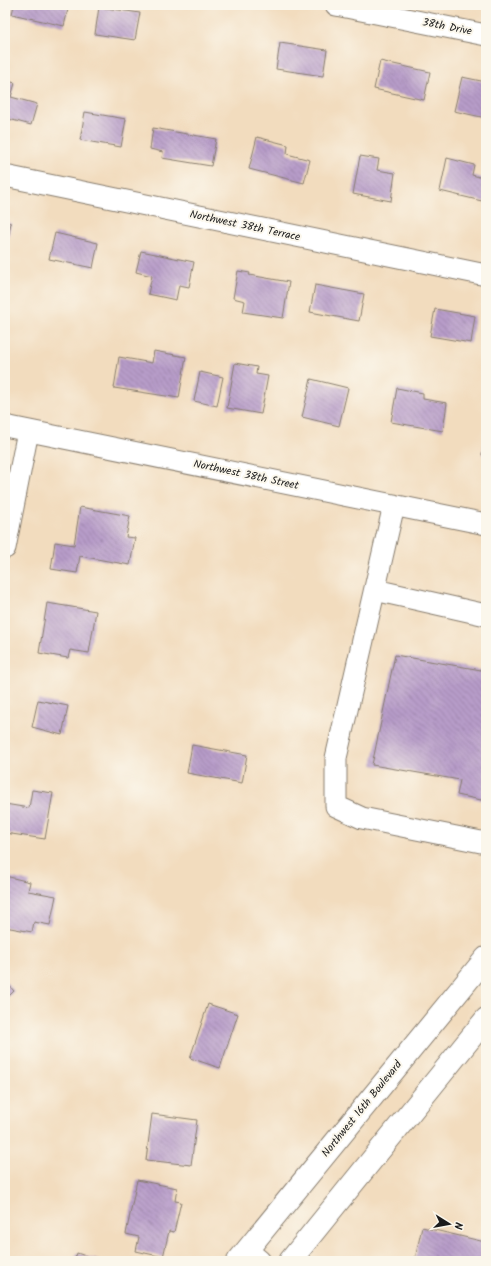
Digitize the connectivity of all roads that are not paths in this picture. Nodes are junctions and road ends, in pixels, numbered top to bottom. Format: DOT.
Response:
graph roads {
  1 [pos="336,5"];
  2 [pos="486,35"];
  3 [pos="5,176"];
  4 [pos="486,275"];
  5 [pos="5,426"];
  6 [pos="28,431"];
  7 [pos="394,506"];
  8 [pos="486,524"];
  9 [pos="5,548"];
  10 [pos="375,590"];
  11 [pos="486,615"];
  12 [pos="486,843"];
  13 [pos="486,958"];
  14 [pos="486,1019"];
  15 [pos="249,1257"];
  16 [pos="290,1261"];
  1 -- 2 [label="street, 38th Drive"];
  3 -- 4 [label="street, Northwest 38th Terrace"];
  5 -- 6 [label="street, Northwest 38th Street"];
  6 -- 7 [label="street, Northwest 38th Street"];
  6 -- 9 [label="street"];
  7 -- 8 [label="street, Northwest 38th Street"];
  7 -- 10 [label="street"];
  10 -- 11 [label="street"];
  10 -- 12 [label="street"];
  13 -- 15 [label="main road, Northwest 16th Boulevard"];
  14 -- 16 [label="main road"];
}
